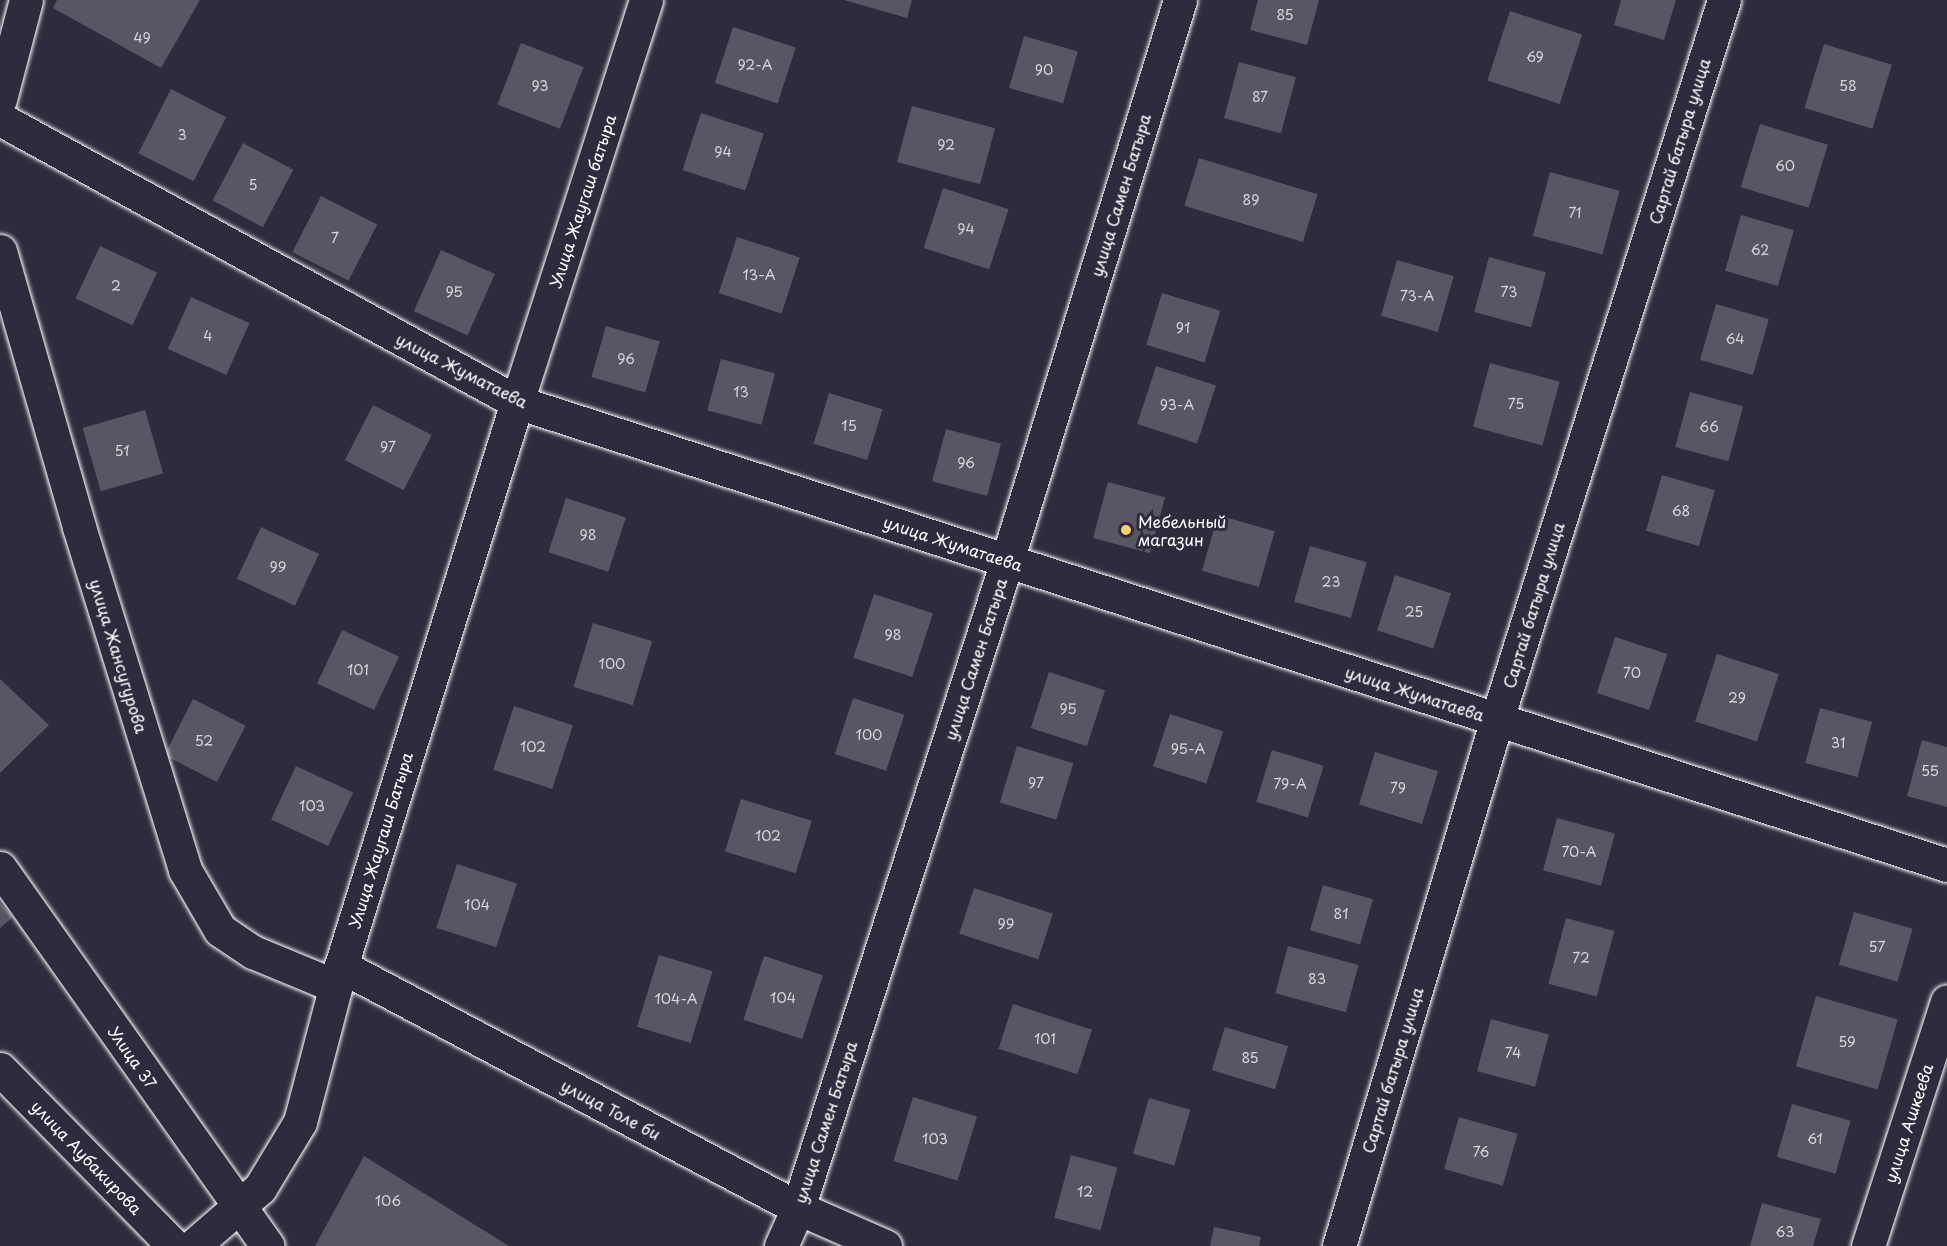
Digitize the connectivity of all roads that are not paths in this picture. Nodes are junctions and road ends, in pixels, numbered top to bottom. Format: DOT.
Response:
graph roads {
  1 [pos="26,0"];
  2 [pos="32,0"];
  3 [pos="646,0"];
  4 [pos="1180,0"];
  5 [pos="1724,0"];
  6 [pos="0,63"];
  7 [pos="0,117"];
  8 [pos="0,251"];
  9 [pos="517,402"];
  10 [pos="1007,561"];
  11 [pos="1497,719"];
  12 [pos="1947,864"];
  13 [pos="0,868"];
  14 [pos="338,976"];
  15 [pos="1947,1001"];
  16 [pos="0,1069"];
  17 [pos="798,1208"];
  18 [pos="174,1246"];
  19 [pos="193,1246"];
  20 [pos="268,1246"];
  21 [pos="781,1246"];
  22 [pos="885,1246"];
  23 [pos="1339,1246"];
  24 [pos="1869,1246"];
  1 -- 7 [label="street"];
  2 -- 6 [label="street"];
  3 -- 9 [label="street, Улица Жаугаш батыра"];
  4 -- 10 [label="street, улица Самен Батыра"];
  5 -- 11 [label="street, Сартай батыра улица"];
  7 -- 9 [label="street, улица Жуматаева"];
  8 -- 14 [label="street, улица Жансугурова"];
  9 -- 10 [label="street, улица Жуматаева"];
  9 -- 14 [label="street, Улица Жаугаш Батыра"];
  10 -- 11 [label="street, улица Жуматаева"];
  10 -- 17 [label="street, улица Самен Батыра"];
  11 -- 12 [label="street, улица Жуматаева"];
  11 -- 23 [label="street, Сартай батыра улица"];
  13 -- 20 [label="street, Улица 37"];
  14 -- 17 [label="street, улица Толе би"];
  14 -- 19 [label="street, Улица Жаугаш Батыра"];
  15 -- 24 [label="street, улица Ашкеева"];
  16 -- 18 [label="street, улица Аубакирова"];
  17 -- 21 [label="street, улица Самен Батыра"];
  17 -- 22 [label="street, улица Толе би"];
}
